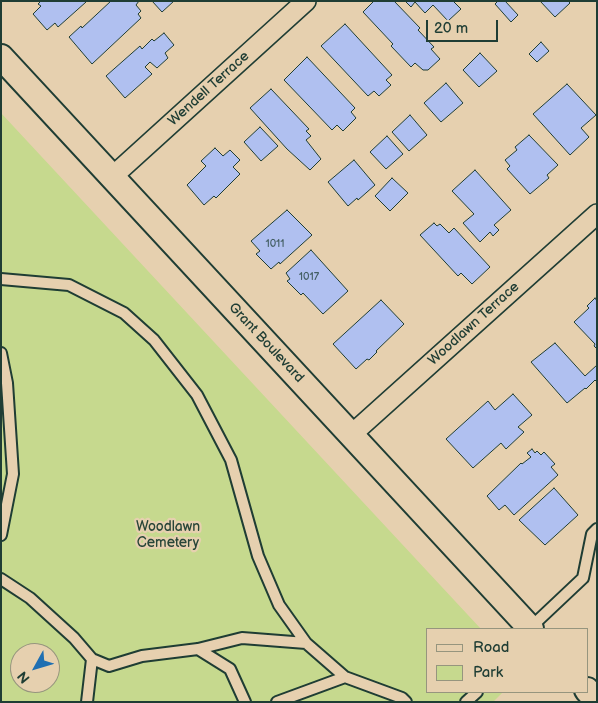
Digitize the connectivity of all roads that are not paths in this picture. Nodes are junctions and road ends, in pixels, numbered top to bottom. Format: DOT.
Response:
graph roads {
  1 [pos="306,1"];
  2 [pos="1,57"];
  3 [pos="112,177"];
  4 [pos="597,214"];
  5 [pos="1,279"];
  6 [pos="1,353"];
  7 [pos="351,435"];
  8 [pos="597,529"];
  9 [pos="1,535"];
  10 [pos="1,579"];
  11 [pos="529,628"];
  12 [pos="531,628"];
  13 [pos="306,643"];
  14 [pos="198,649"];
  15 [pos="92,659"];
  16 [pos="345,677"];
  17 [pos="588,691"];
  18 [pos="476,693"];
  19 [pos="597,700"];
  20 [pos="87,702"];
  21 [pos="245,702"];
  22 [pos="277,702"];
  23 [pos="406,702"];
  24 [pos="466,702"];
  1 -- 3 [label="street, Wendell Terrace"];
  2 -- 3 [label="street, Grant Boulevard"];
  3 -- 7 [label="street, Grant Boulevard"];
  4 -- 7 [label="street, Woodlawn Terrace"];
  5 -- 13 [label="lane"];
  6 -- 9 [label="lane"];
  7 -- 11 [label="street, Grant Boulevard"];
  8 -- 12 [label="lane"];
  10 -- 15 [label="lane"];
  13 -- 14 [label="lane"];
  13 -- 16 [label="lane"];
  14 -- 15 [label="lane"];
  14 -- 21 [label="lane"];
  15 -- 20 [label="lane"];
  16 -- 22 [label="lane"];
  16 -- 23 [label="lane"];
  17 -- 19 [label="street"];
  18 -- 24 [label="lane"];
}
